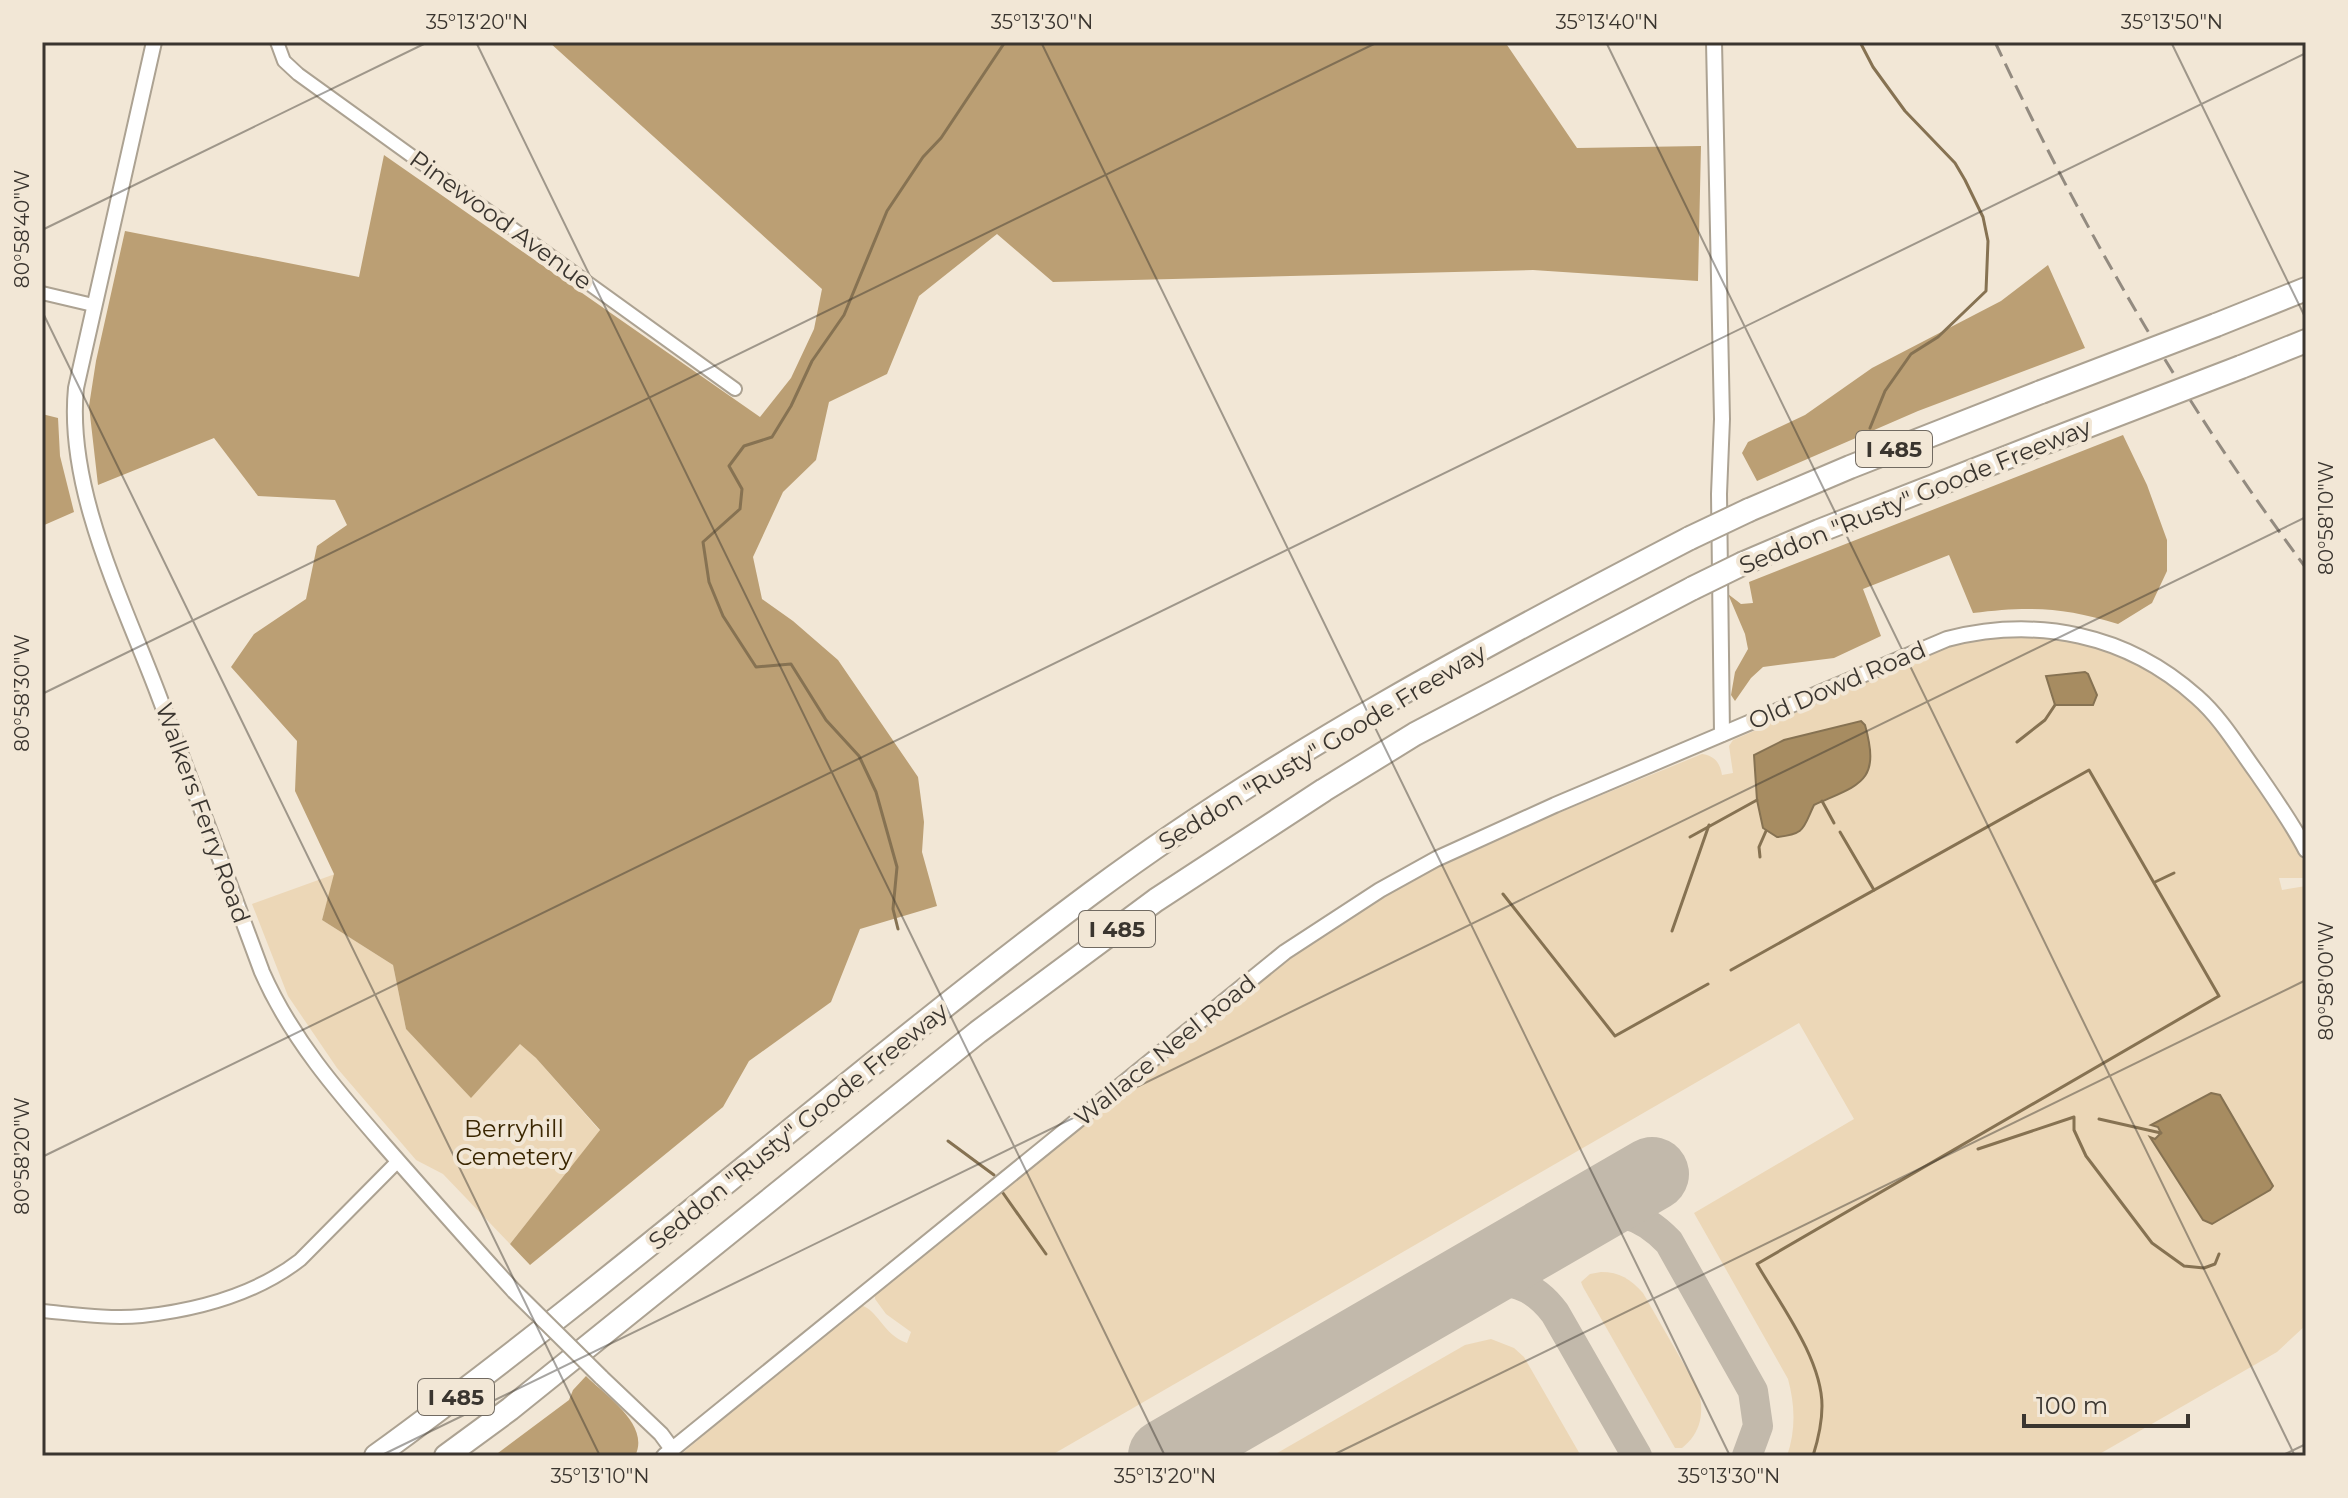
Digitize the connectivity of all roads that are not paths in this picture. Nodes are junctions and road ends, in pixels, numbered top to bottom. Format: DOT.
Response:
graph roads {
  1 [pos="154,42"];
  2 [pos="277,42"];
  3 [pos="1714,42"];
  4 [pos="2306,289"];
  5 [pos="42,293"];
  6 [pos="93,305"];
  7 [pos="2306,341"];
  8 [pos="735,389"];
  9 [pos="1722,734"];
  10 [pos="2306,850"];
  11 [pos="398,1161"];
  12 [pos="42,1311"];
  13 [pos="668,1453"];
  14 [pos="376,1456"];
  15 [pos="446,1456"];
  1 -- 6 [label="street, Walkers Ferry Road"];
  2 -- 8 [label="street, Pinewood Avenue"];
  3 -- 9 [label="street, Old Dowd Road"];
  4 -- 14 [label="highway, Seddon \"Rusty\" Goode Freeway / I 485, bridge"];
  5 -- 6 [label="street"];
  6 -- 11 [label="street, Walkers Ferry Road"];
  7 -- 15 [label="highway, Seddon \"Rusty\" Goode Freeway / I 485, bridge"];
  9 -- 10 [label="street, Old Dowd Road"];
  9 -- 13 [label="street, Wallace Neel Road"];
  11 -- 12 [label="street"];
  11 -- 13 [label="street, Walkers Ferry Road, bridge"];
}
